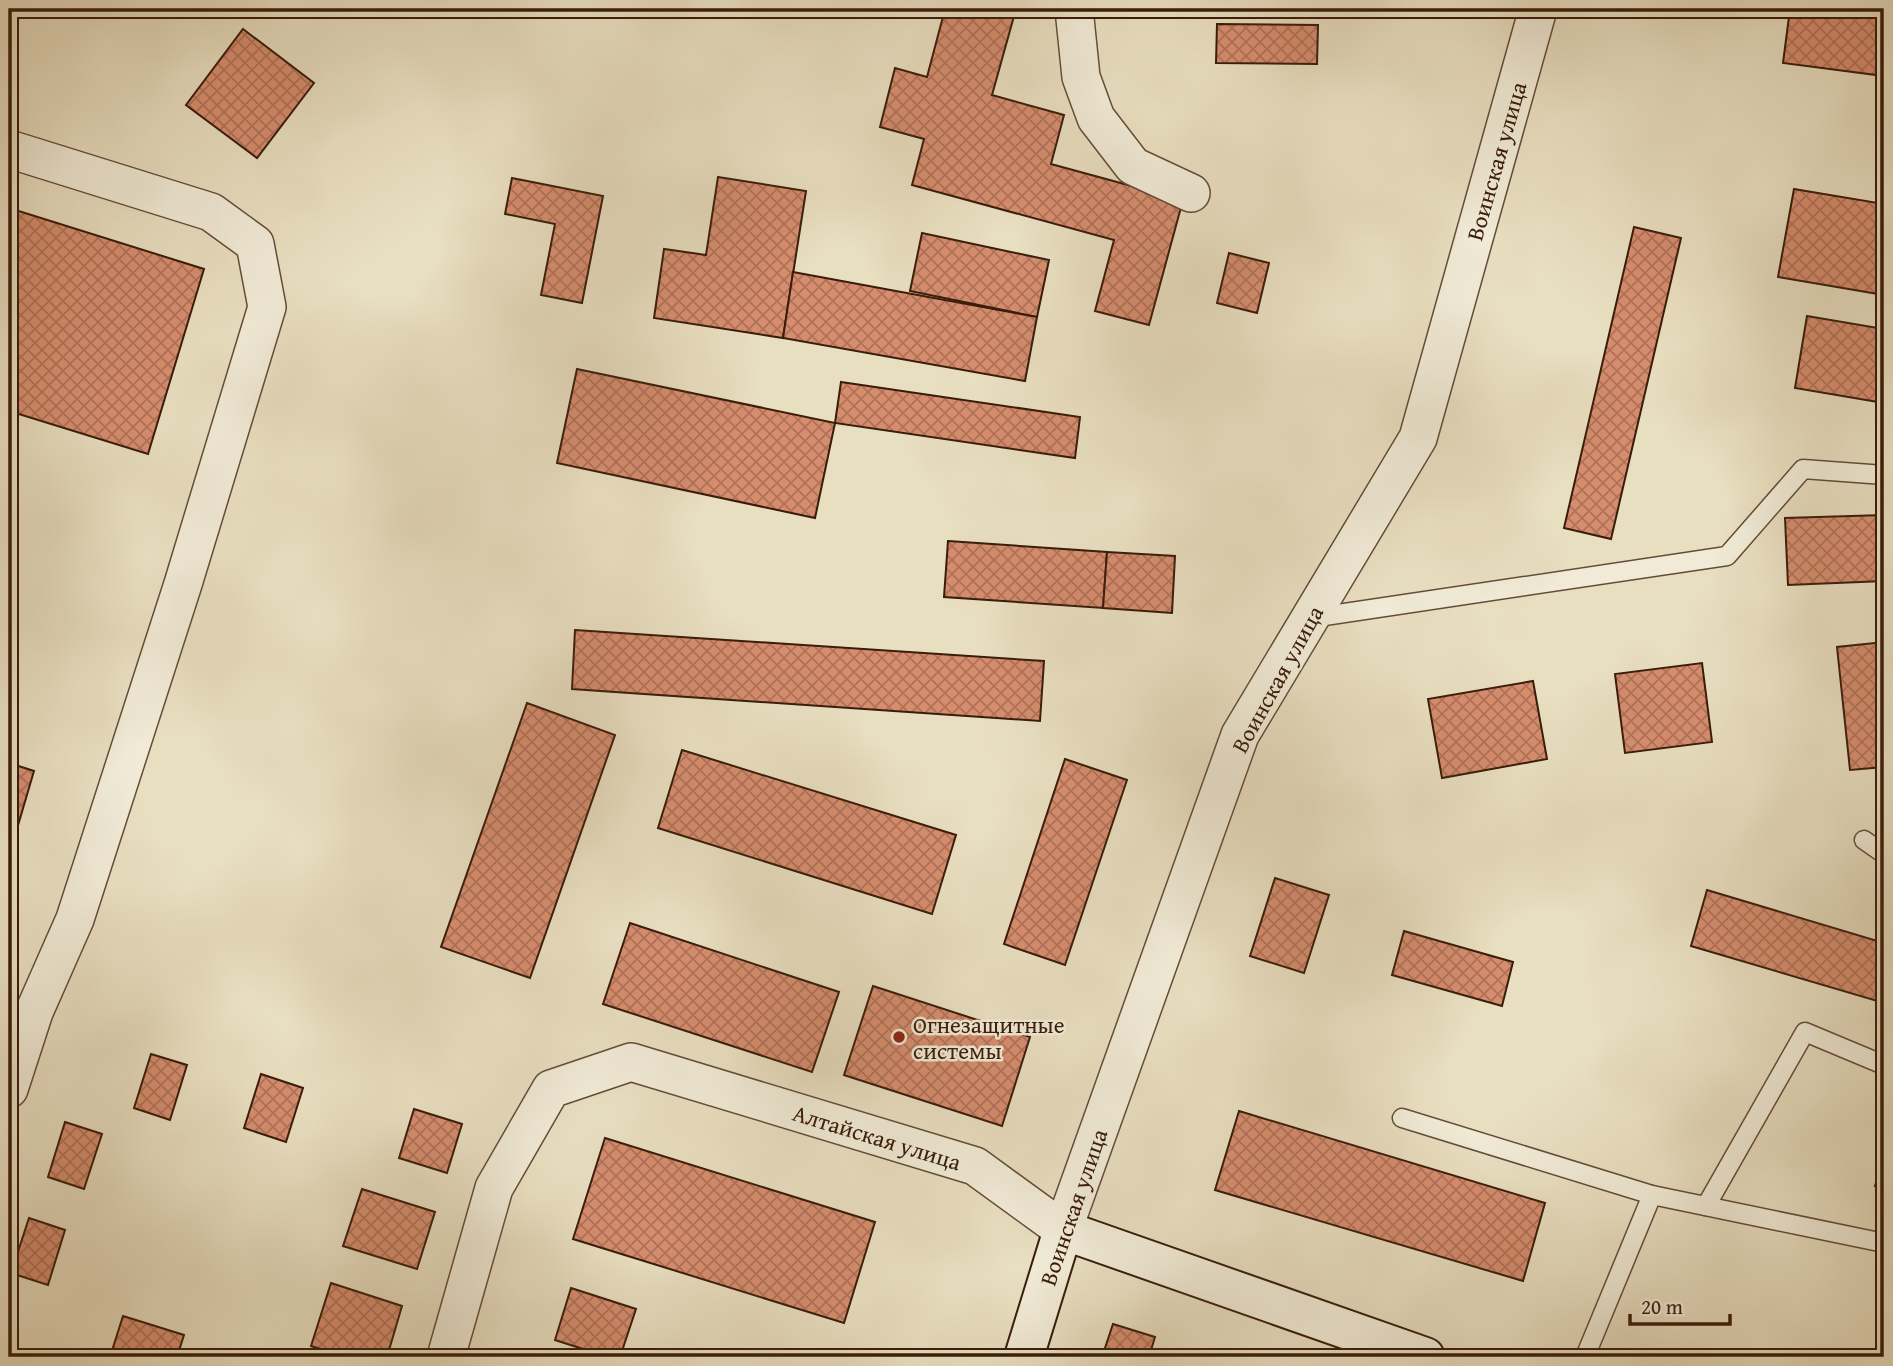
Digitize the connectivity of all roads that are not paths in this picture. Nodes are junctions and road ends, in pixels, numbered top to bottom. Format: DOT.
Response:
graph roads {
  1 [pos="1074,9"];
  2 [pos="1538,9"];
  3 [pos="9,149"];
  4 [pos="1191,193"];
  5 [pos="1884,474"];
  6 [pos="1311,618"];
  7 [pos="1864,840"];
  8 [pos="1884,854"];
  9 [pos="1884,1065"];
  10 [pos="9,1089"];
  11 [pos="1402,1118"];
  12 [pos="1652,1195"];
  13 [pos="1706,1206"];
  14 [pos="1063,1230"];
  15 [pos="1884,1243"];
  16 [pos="446,1357"];
  17 [pos="1024,1357"];
  18 [pos="1425,1357"];
  19 [pos="1585,1357"];
  1 -- 4 [label="street"];
  2 -- 6 [label="street, Воинская улица"];
  3 -- 10 [label="street"];
  5 -- 6 [label="lane"];
  6 -- 14 [label="street, Воинская улица"];
  7 -- 8 [label="lane"];
  9 -- 13 [label="lane"];
  11 -- 12 [label="lane"];
  12 -- 13 [label="lane"];
  12 -- 19 [label="lane"];
  13 -- 15 [label="lane"];
  14 -- 16 [label="street, Алтайская улица"];
  14 -- 17 [label="street, Воинская улица"];
  14 -- 18 [label="street, Алтайская улица"];
}
